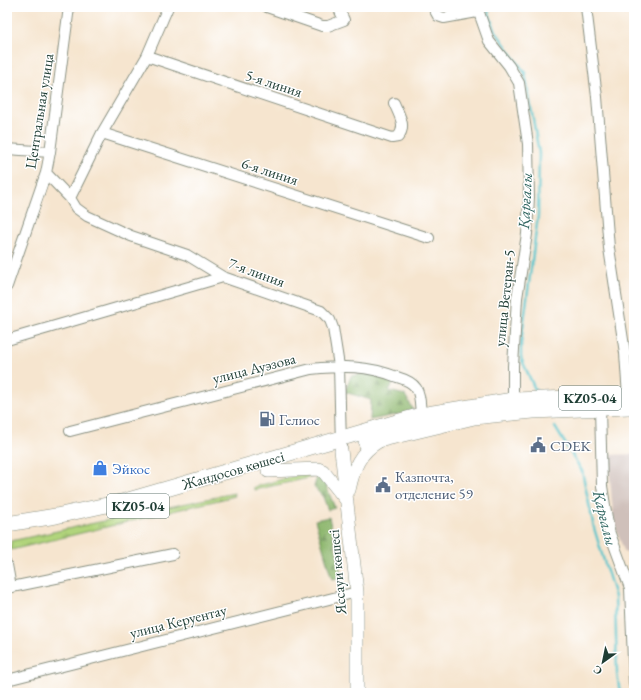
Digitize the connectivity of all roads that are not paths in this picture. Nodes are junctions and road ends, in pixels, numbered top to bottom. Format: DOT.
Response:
graph roads {
  1 [pos="69,7"];
  2 [pos="168,7"];
  3 [pos="267,7"];
  4 [pos="338,7"];
  5 [pos="433,7"];
  6 [pos="586,7"];
  7 [pos="477,9"];
  8 [pos="147,56"];
  9 [pos="394,103"];
  10 [pos="102,133"];
  11 [pos="7,149"];
  12 [pos="50,152"];
  13 [pos="46,173"];
  14 [pos="70,198"];
  15 [pos="429,238"];
  16 [pos="10,264"];
  17 [pos="222,277"];
  18 [pos="7,286"];
  19 [pos="7,340"];
  20 [pos="339,366"];
  21 [pos="632,400"];
  22 [pos="540,405"];
  23 [pos="513,406"];
  24 [pos="600,408"];
  25 [pos="422,415"];
  26 [pos="70,431"];
  27 [pos="401,433"];
  28 [pos="341,445"];
  29 [pos="268,471"];
  30 [pos="347,501"];
  31 [pos="7,524"];
  32 [pos="7,535"];
  33 [pos="173,554"];
  34 [pos="7,565"];
  35 [pos="9,588"];
  36 [pos="357,592"];
  37 [pos="7,680"];
  38 [pos="634,684"];
  39 [pos="357,693"];
  1 -- 12 [label="street, Центральная улица"];
  2 -- 8 [label="street"];
  3 -- 4 [label="street"];
  5 -- 7 [label="street"];
  6 -- 21 [label="street"];
  7 -- 23 [label="street, улица Ветеран-5"];
  8 -- 9 [label="street, 5-я линия"];
  8 -- 10 [label="street"];
  10 -- 14 [label="street"];
  10 -- 15 [label="street, 6-я линия"];
  11 -- 12 [label="street"];
  12 -- 13 [label="street, Центральная улица"];
  13 -- 14 [label="street, 7-я линия"];
  13 -- 16 [label="street, Центральная улица"];
  14 -- 17 [label="street, 7-я линия"];
  16 -- 18 [label="street, Центральная улица"];
  17 -- 19 [label="street"];
  17 -- 20 [label="street, 7-я линия"];
  20 -- 25 [label="street, улица Ауэзова"];
  20 -- 26 [label="street, улица Ауэзова"];
  20 -- 28 [label="street, 7-я линия"];
  21 -- 22 [label="main road, KZ05-04"];
  21 -- 24 [label="main road, KZ05-04"];
  22 -- 23 [label="main road, KZ05-04"];
  22 -- 24 [label="main road, KZ05-04"];
  23 -- 25 [label="main road, KZ05-04"];
  23 -- 27 [label="main road, KZ05-04"];
  24 -- 38 [label="street"];
  25 -- 28 [label="main road, KZ05-04"];
  27 -- 28 [label="main road, KZ05-04"];
  27 -- 30 [label="main road"];
  28 -- 29 [label="main road, KZ05-04"];
  28 -- 30 [label="main road, Яссауи көшесі"];
  28 -- 31 [label="main road, Жандосов көшесі / KZ05-04"];
  29 -- 30 [label="main road"];
  29 -- 32 [label="main road, Жандосов көшесі / KZ05-04"];
  30 -- 36 [label="main road, Яссауи көшесі"];
  33 -- 35 [label="street"];
  34 -- 35 [label="street"];
  36 -- 37 [label="street, улица Керуентау"];
  36 -- 39 [label="main road, Яссауи көшесі"];
}
